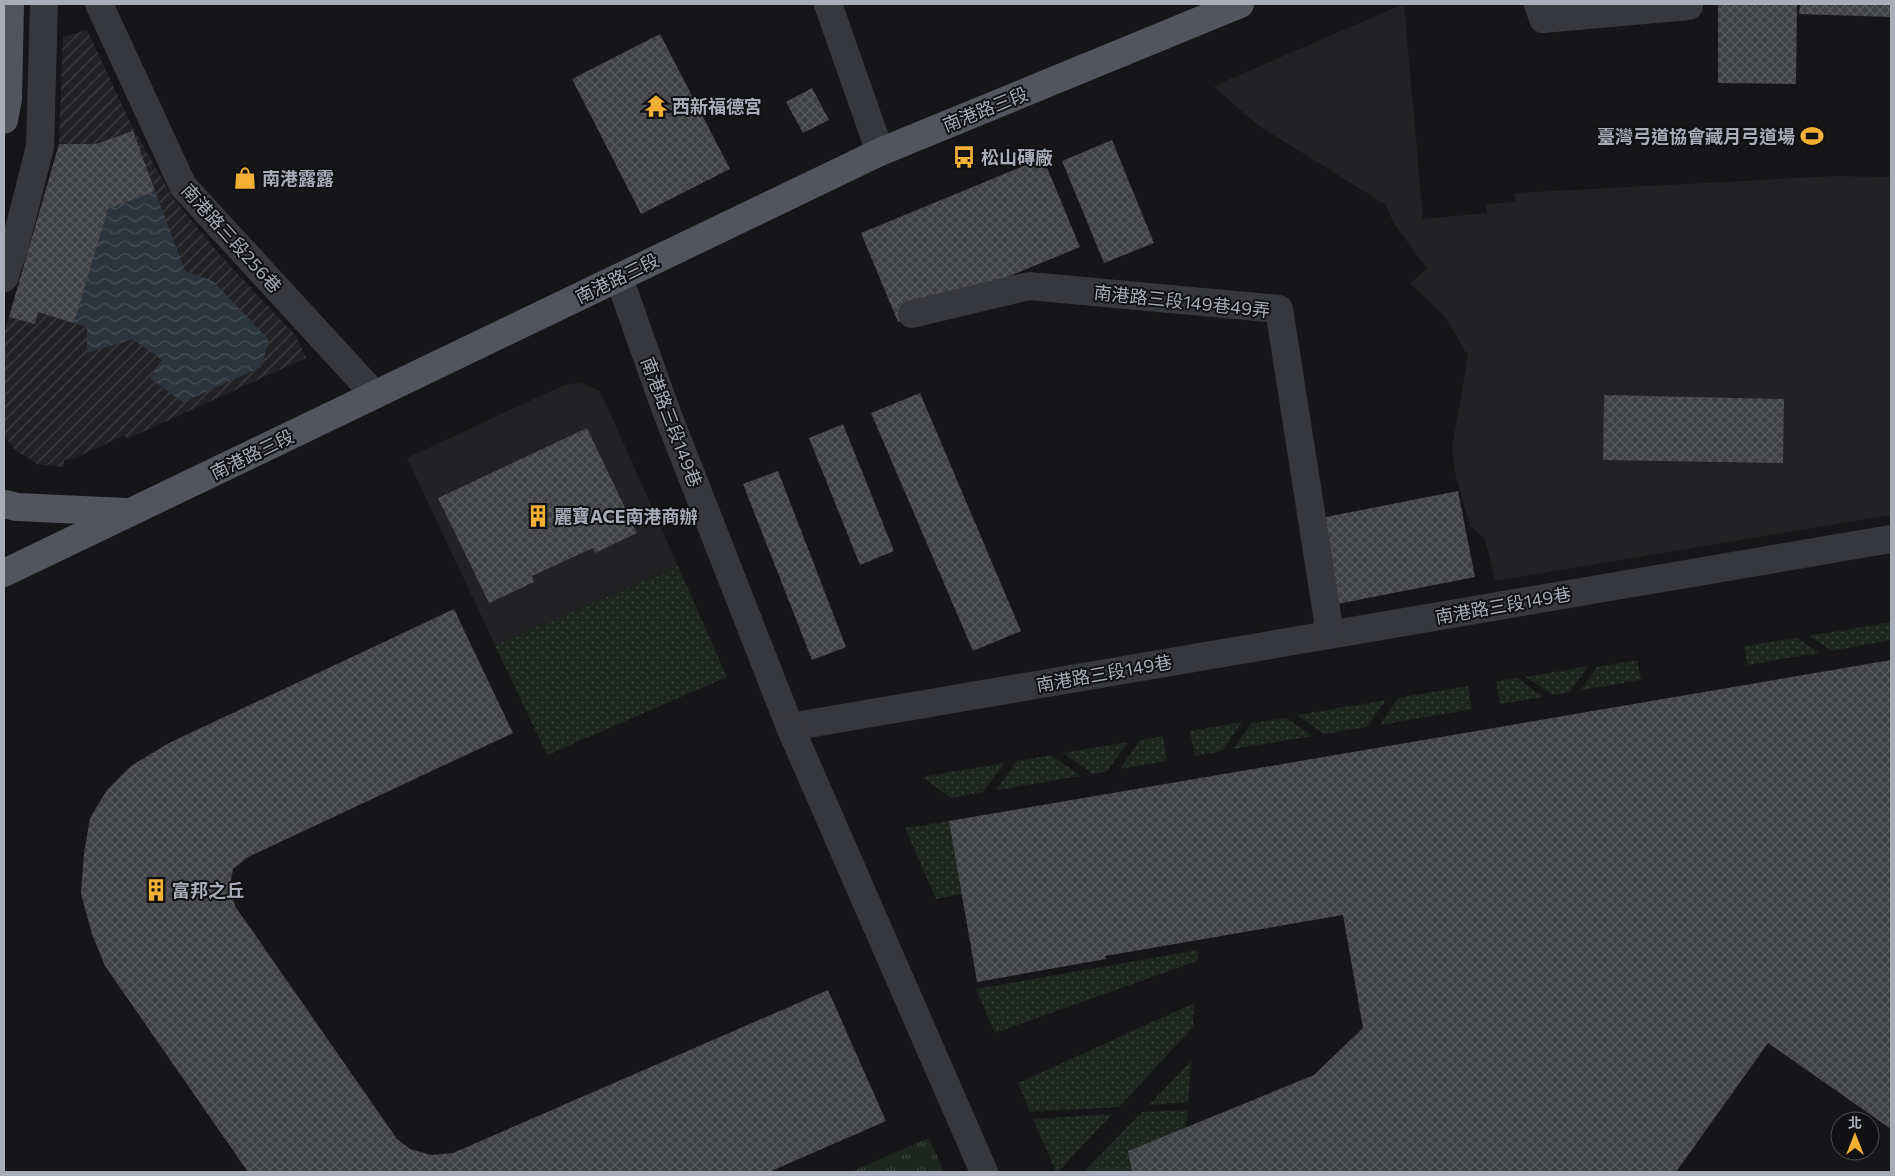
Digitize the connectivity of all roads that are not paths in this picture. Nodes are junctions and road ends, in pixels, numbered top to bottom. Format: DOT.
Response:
graph roads {
  1 [pos="10,4"];
  2 [pos="44,4"];
  3 [pos="100,4"];
  4 [pos="828,4"];
  5 [pos="1240,4"];
  6 [pos="1538,4"];
  7 [pos="1689,6"];
  8 [pos="4,120"];
  9 [pos="880,152"];
  10 [pos="4,278"];
  11 [pos="619,278"];
  12 [pos="912,314"];
  13 [pos="375,395"];
  14 [pos="4,504"];
  15 [pos="130,512"];
  16 [pos="1891,539"];
  17 [pos="4,573"];
  18 [pos="1330,634"];
  19 [pos="790,727"];
  20 [pos="984,1172"];
  1 -- 8 [label="main road"];
  2 -- 10 [label="street"];
  3 -- 13 [label="street, 南港路三段256巷"];
  4 -- 9 [label="street"];
  5 -- 9 [label="main road, 南港路三段"];
  6 -- 7 [label="street"];
  9 -- 11 [label="main road, 南港路三段"];
  11 -- 13 [label="main road, 南港路三段"];
  11 -- 19 [label="street, 南港路三段149巷"];
  12 -- 18 [label="street, 南港路三段149巷49弄"];
  13 -- 15 [label="main road, 南港路三段"];
  14 -- 15 [label="main road"];
  15 -- 17 [label="main road, 南港路三段"];
  16 -- 18 [label="street, 南港路三段149巷"];
  18 -- 19 [label="street, 南港路三段149巷"];
  19 -- 20 [label="street"];
}
